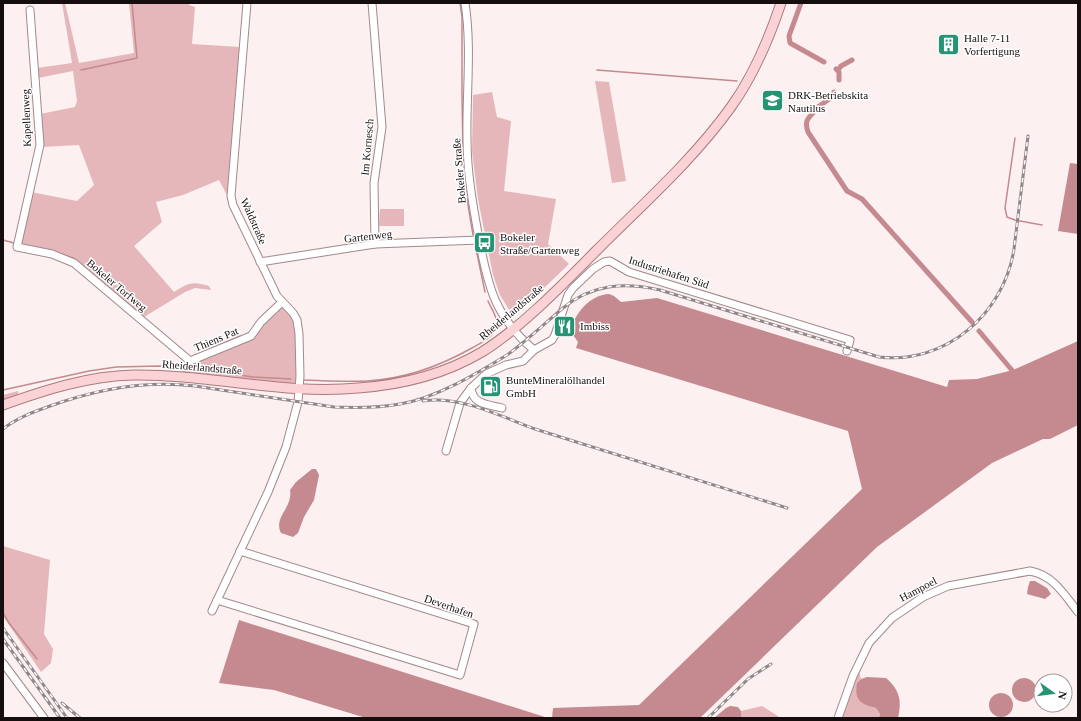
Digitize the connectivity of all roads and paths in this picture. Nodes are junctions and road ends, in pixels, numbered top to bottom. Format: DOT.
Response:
graph roads {
  1 [pos="247,3"];
  2 [pos="372,3"];
  3 [pos="465,3"];
  4 [pos="781,3"];
  5 [pos="30,10"];
  6 [pos="479,240"];
  7 [pos="375,244"];
  8 [pos="17,247"];
  9 [pos="260,262"];
  10 [pos="282,302"];
  11 [pos="513,329"];
  12 [pos="534,350"];
  13 [pos="847,351"];
  14 [pos="190,361"];
  15 [pos="299,388"];
  16 [pos="471,388"];
  17 [pos="3,405"];
  18 [pos="502,408"];
  19 [pos="446,451"];
  20 [pos="240,551"];
  21 [pos="217,600"];
  22 [pos="212,611"];
  23 [pos="1078,612"];
  24 [pos="3,663"];
  25 [pos="44,718"];
  26 [pos="838,718"];
  1 -- 9 [label="street, Waldstraße"];
  2 -- 7 [label="street, Im Kornesch"];
  3 -- 6 [label="street, Bokeler Straße"];
  4 -- 11 [label="main road, Rheiderlandstraße"];
  5 -- 8 [label="street, Kapellenweg"];
  6 -- 7 [label="street, Gartenweg"];
  6 -- 11 [label="street, Bokeler Straße"];
  7 -- 9 [label="street, Gartenweg"];
  8 -- 14 [label="street, Bokeler Torfweg"];
  9 -- 10 [label="street, Waldstraße"];
  10 -- 14 [label="street, Thiens Pat"];
  10 -- 15 [label="street, Waldstraße"];
  11 -- 12 [label="street"];
  11 -- 15 [label="main road, Rheiderlandstraße"];
  12 -- 13 [label="street, Industriehafen Süd"];
  12 -- 16 [label="street, Industriehafen Süd"];
  15 -- 17 [label="main road, Rheiderlandstraße"];
  15 -- 20 [label="street"];
  16 -- 18 [label="street"];
  16 -- 19 [label="street, Industriehafen Süd"];
  20 -- 21 [label="street"];
  20 -- 21 [label="street, Deverhafen"];
  21 -- 22 [label="street"];
  23 -- 26 [label="street, Hampoel"];
  24 -- 25 [label="street"];
}
